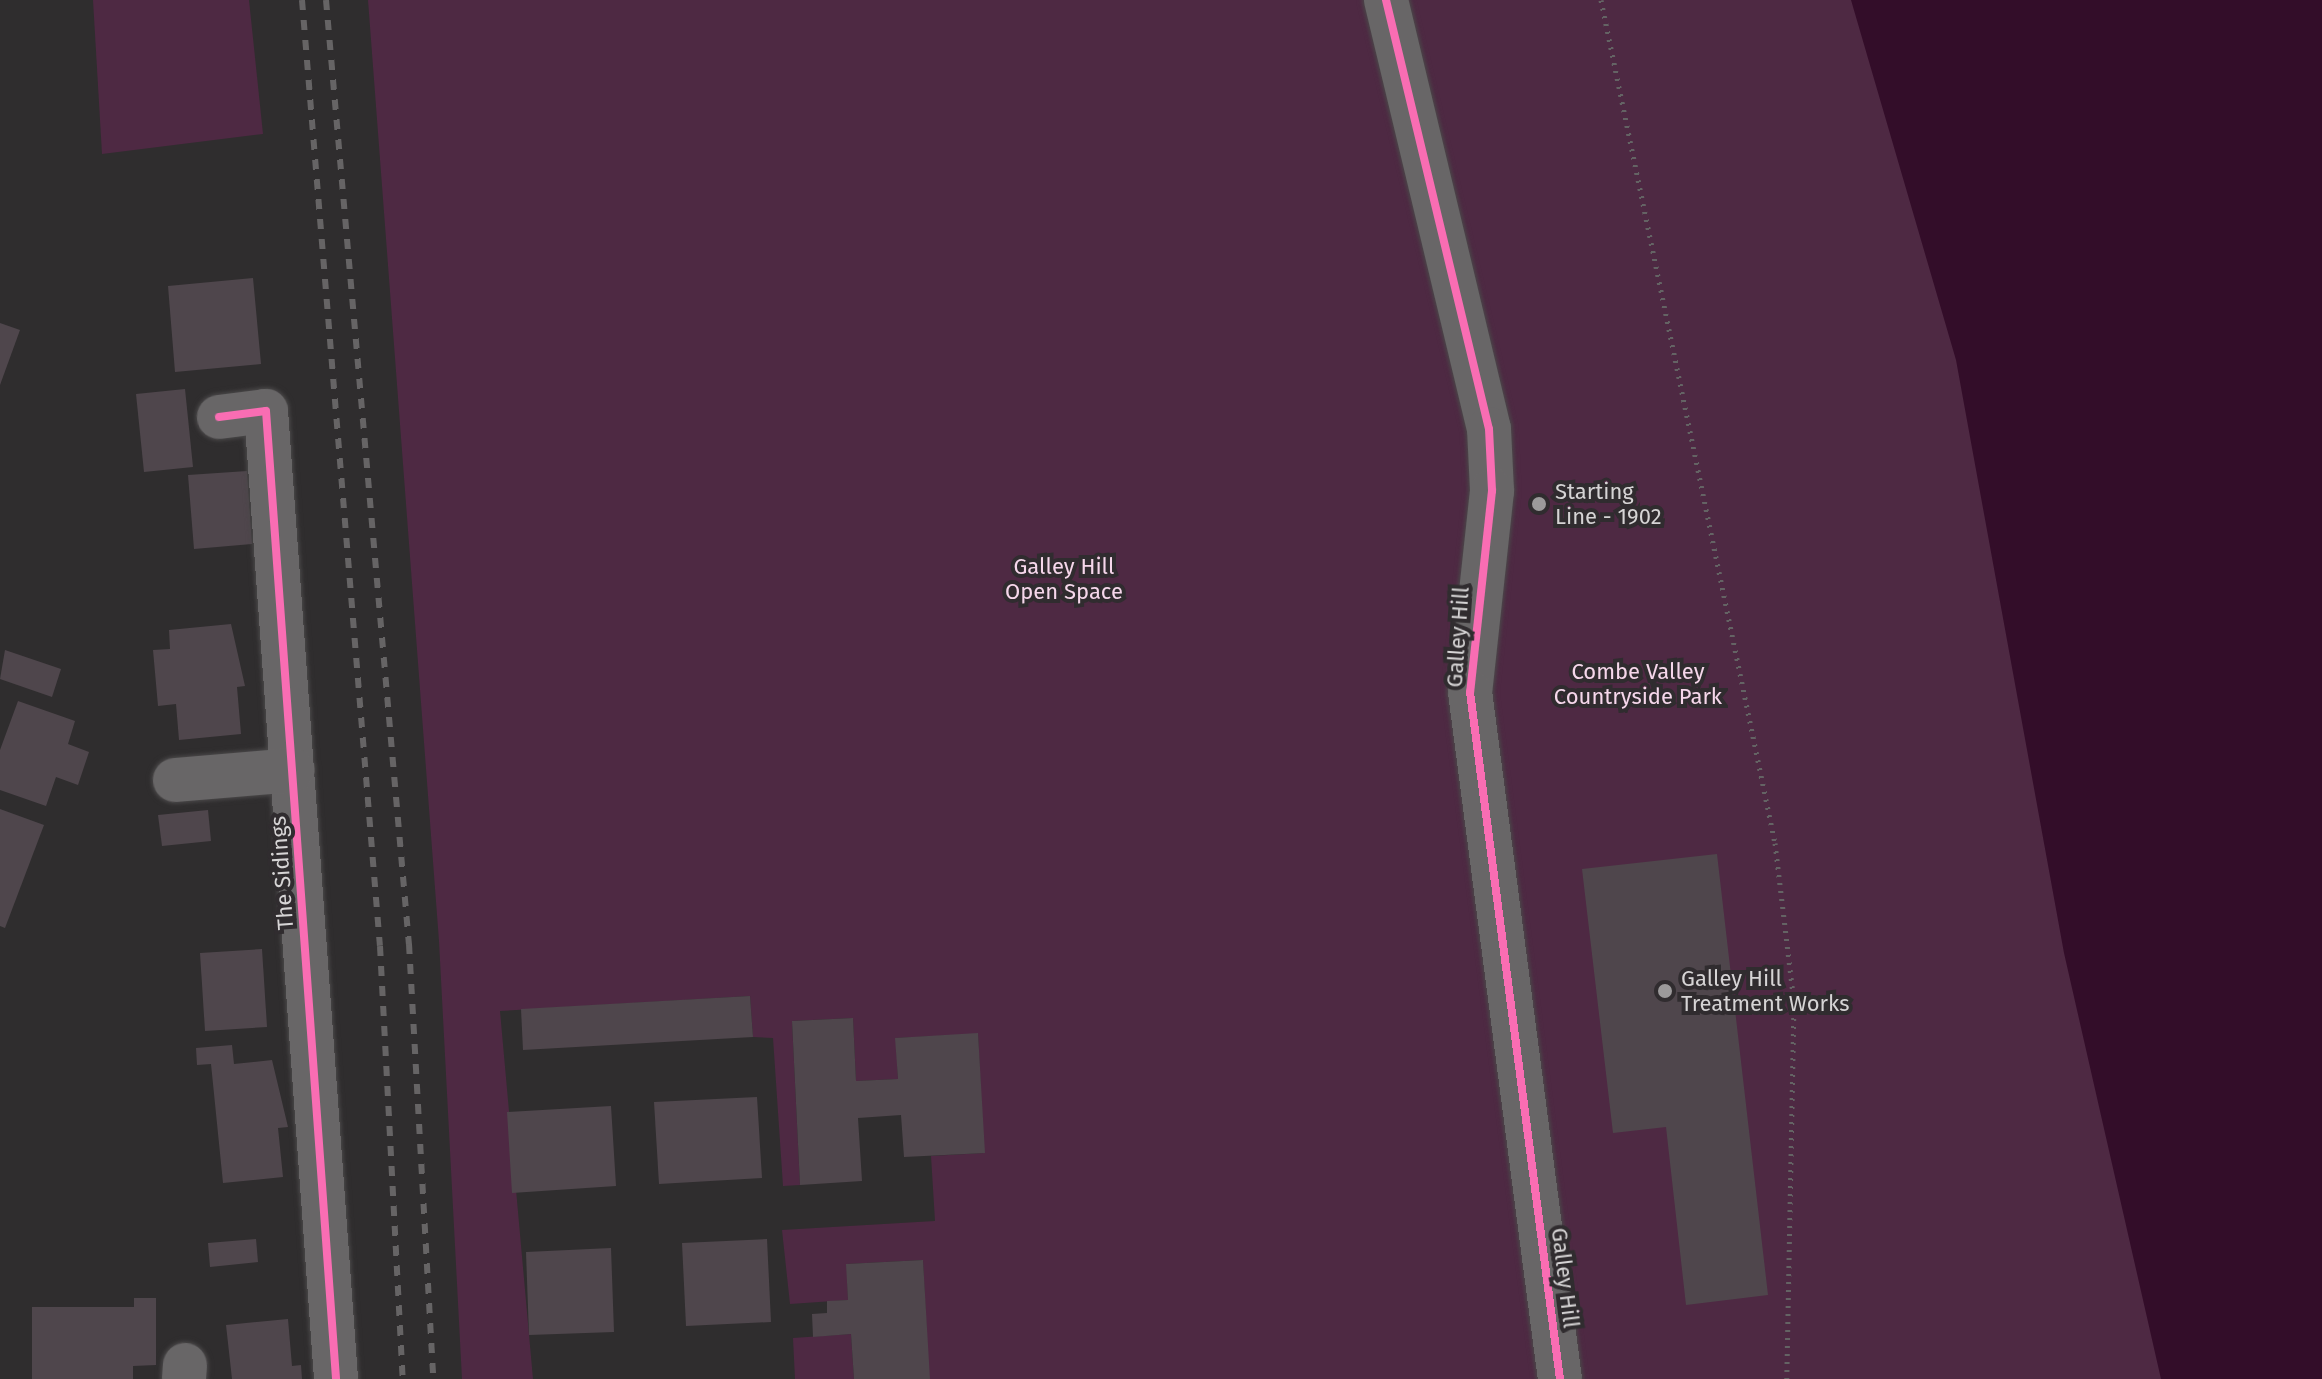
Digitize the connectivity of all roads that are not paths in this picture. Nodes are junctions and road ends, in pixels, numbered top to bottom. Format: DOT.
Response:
graph roads {
  1 [pos="1386,0"];
  2 [pos="219,417"];
  3 [pos="293,770"];
  4 [pos="175,780"];
  5 [pos="336,1379"];
  6 [pos="1560,1379"];
  1 -- 6 [label="street, Galley Hill"];
  2 -- 3 [label="street, The Sidings"];
  3 -- 4 [label="street"];
  3 -- 5 [label="street, The Sidings"];
}
